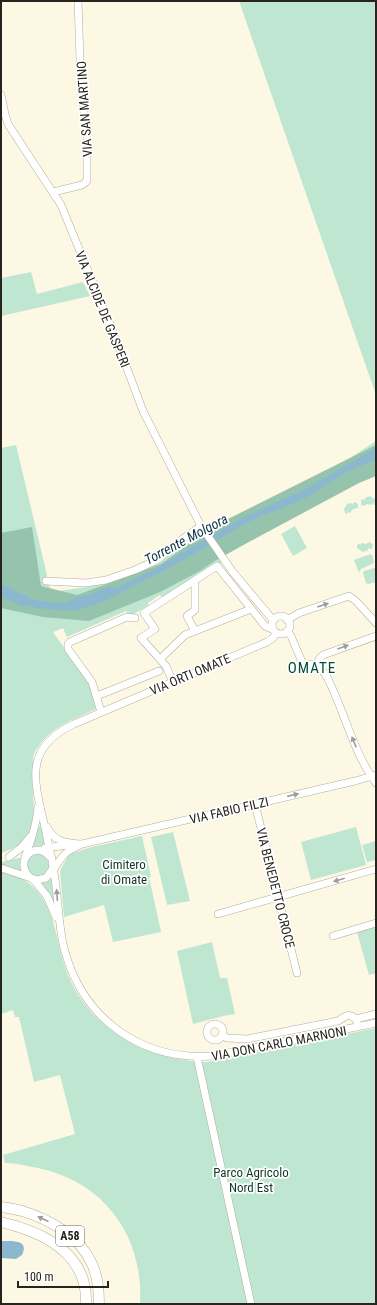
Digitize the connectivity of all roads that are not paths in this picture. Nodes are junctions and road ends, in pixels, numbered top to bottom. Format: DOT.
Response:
graph roads {
  1 [pos="78,1"];
  2 [pos="1,95"];
  3 [pos="52,192"];
  4 [pos="203,529"];
  5 [pos="46,581"];
  6 [pos="193,582"];
  7 [pos="251,609"];
  8 [pos="135,618"];
  9 [pos="274,620"];
  10 [pos="287,620"];
  11 [pos="376,623"];
  12 [pos="195,631"];
  13 [pos="274,631"];
  14 [pos="287,631"];
  15 [pos="376,636"];
  16 [pos="160,659"];
  17 [pos="317,665"];
  18 [pos="159,670"];
  19 [pos="173,682"];
  20 [pos="97,696"];
  21 [pos="102,712"];
  22 [pos="374,776"];
  23 [pos="376,783"];
  24 [pos="38,801"];
  25 [pos="255,804"];
  26 [pos="42,817"];
  27 [pos="34,830"];
  28 [pos="79,844"];
  29 [pos="48,847"];
  30 [pos="30,853"];
  31 [pos="9,857"];
  32 [pos="1,860"];
  33 [pos="52,867"];
  34 [pos="1,868"];
  35 [pos="376,869"];
  36 [pos="32,878"];
  37 [pos="278,897"];
  38 [pos="218,914"];
  39 [pos="376,923"];
  40 [pos="60,927"];
  41 [pos="333,936"];
  42 [pos="297,973"];
  43 [pos="376,1014"];
  44 [pos="356,1018"];
  45 [pos="376,1023"];
  46 [pos="358,1027"];
  47 [pos="222,1035"];
  48 [pos="197,1057"];
  49 [pos="1,1207"];
  50 [pos="1,1222"];
  51 [pos="86,1304"];
  52 [pos="100,1304"];
  53 [pos="251,1304"];
  1 -- 3 [label="street, VIA SAN MARTINO"];
  2 -- 3 [label="street, VIA ALCIDE DE GASPERI"];
  3 -- 4 [label="street, VIA ALCIDE DE GASPERI"];
  4 -- 5 [label="street"];
  4 -- 9 [label="street, VIA ALCIDE DE GASPERI"];
  6 -- 7 [label="street"];
  6 -- 12 [label="street"];
  6 -- 16 [label="street"];
  7 -- 12 [label="street"];
  7 -- 13 [label="street"];
  8 -- 20 [label="street"];
  9 -- 10 [label="street"];
  9 -- 13 [label="street"];
  10 -- 11 [label="street, one-way"];
  10 -- 14 [label="street"];
  12 -- 16 [label="street"];
  13 -- 14 [label="street"];
  13 -- 19 [label="street, VIA ORTI OMATE"];
  14 -- 17 [label="street"];
  17 -- 15 [label="street, one-way"];
  16 -- 19 [label="street"];
  22 -- 17 [label="street, one-way"];
  18 -- 20 [label="street, VIA ORTI OMATE"];
  19 -- 21 [label="street, VIA ORTI OMATE"];
  20 -- 21 [label="street"];
  21 -- 24 [label="street, VIA ORTI OMATE"];
  22 -- 23 [label="street"];
  25 -- 22 [label="street, VIA FABIO FILZI, one-way"];
  24 -- 26 [label="street, VIA ORTI OMATE"];
  24 -- 27 [label="street, VIA ORTI OMATE"];
  25 -- 28 [label="street, VIA FABIO FILZI"];
  25 -- 37 [label="street, VIA BENEDETTO CROCE"];
  26 -- 28 [label="street, VIA FABIO FILZI"];
  26 -- 29 [label="street, VIA ORTI OMATE"];
  27 -- 30 [label="street, VIA ORTI OMATE"];
  27 -- 31 [label="street, VIA ORTI OMATE"];
  28 -- 29 [label="street, VIA FABIO FILZI"];
  28 -- 33 [label="street, VIA FABIO FILZI"];
  29 -- 30 [label="street, VIA FABIO FILZI"];
  29 -- 33 [label="street, VIA ORTI OMATE"];
  30 -- 31 [label="street, VIA FABIO FILZI"];
  30 -- 33 [label="street"];
  30 -- 36 [label="street"];
  31 -- 32 [label="street, VIA FABIO FILZI"];
  33 -- 36 [label="street"];
  40 -- 33 [label="street, VIA DON CARLO MARNONI, one-way"];
  34 -- 36 [label="street"];
  35 -- 37 [label="street, one-way"];
  36 -- 40 [label="street, VIA DON CARLO MARNONI"];
  37 -- 38 [label="street"];
  37 -- 42 [label="street, VIA BENEDETTO CROCE"];
  39 -- 41 [label="street"];
  40 -- 48 [label="street, VIA DON CARLO MARNONI"];
  43 -- 44 [label="street"];
  44 -- 46 [label="street"];
  44 -- 47 [label="street"];
  45 -- 46 [label="street, VIA DON CARLO MARNONI"];
  46 -- 48 [label="street, VIA DON CARLO MARNONI"];
  48 -- 53 [label="street"];
  52 -- 49 [label="highway, A58, one-way"];
  50 -- 51 [label="highway, A58"];
}
